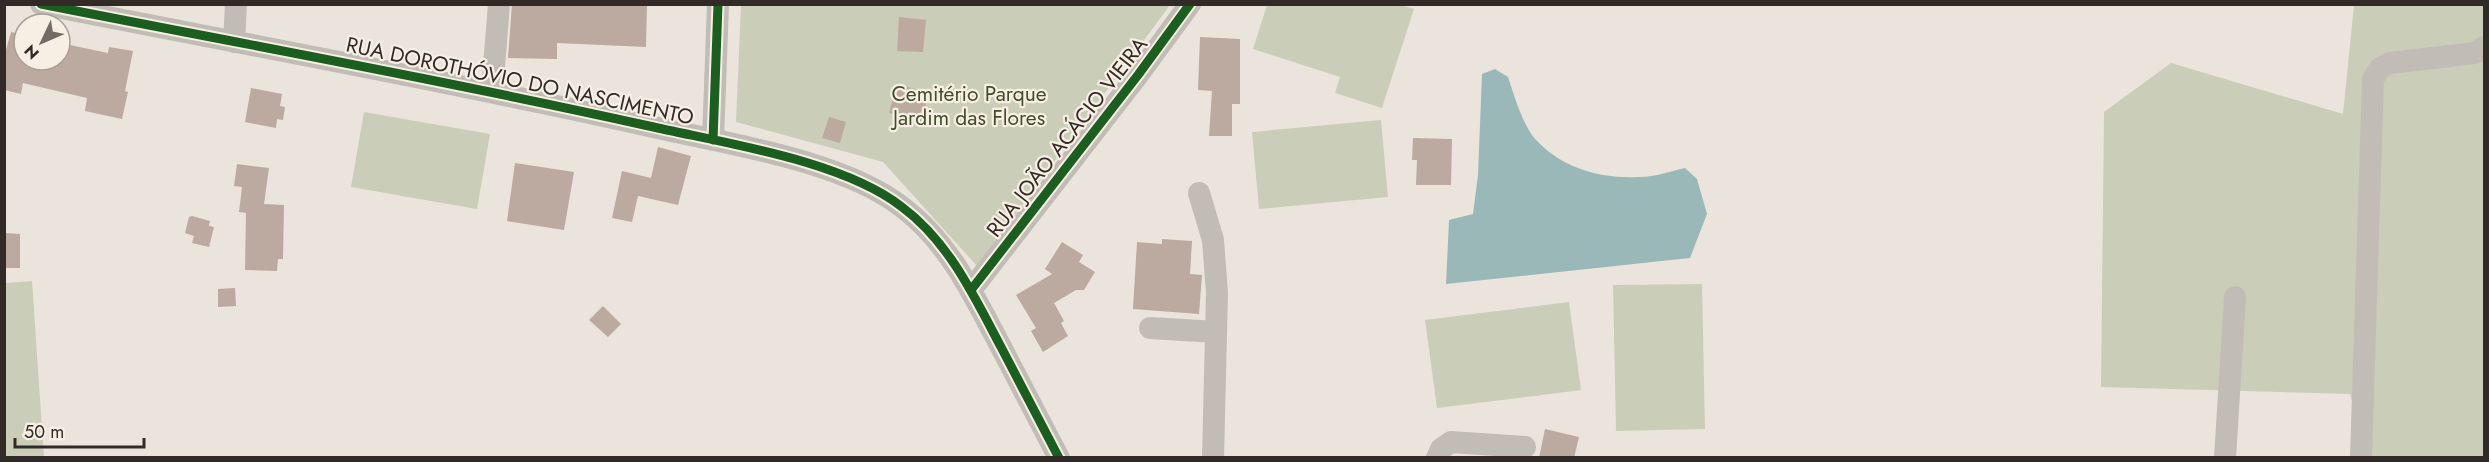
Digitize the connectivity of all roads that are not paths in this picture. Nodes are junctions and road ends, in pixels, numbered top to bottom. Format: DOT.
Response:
graph roads {
  1 [pos="41,4"];
  2 [pos="236,4"];
  3 [pos="499,4"];
  4 [pos="718,4"];
  5 [pos="1190,4"];
  6 [pos="234,42"];
  7 [pos="2484,47"];
  8 [pos="492,91"];
  9 [pos="713,140"];
  10 [pos="1199,193"];
  11 [pos="971,290"];
  12 [pos="2235,297"];
  13 [pos="1150,328"];
  14 [pos="1216,332"];
  15 [pos="1525,447"];
  16 [pos="1059,458"];
  17 [pos="1213,458"];
  18 [pos="1437,458"];
  19 [pos="2225,458"];
  20 [pos="2361,458"];
  1 -- 6 [label="street, RUA DOROTHÓVIO DO NASCIMENTO"];
  2 -- 6 [label="street"];
  3 -- 8 [label="street"];
  4 -- 9 [label="street"];
  5 -- 11 [label="street, RUA JOÃO ACÁCIO VIEIRA"];
  6 -- 8 [label="street, RUA DOROTHÓVIO DO NASCIMENTO"];
  7 -- 20 [label="street"];
  8 -- 9 [label="street, RUA DOROTHÓVIO DO NASCIMENTO"];
  9 -- 11 [label="street, RUA DOROTHÓVIO DO NASCIMENTO"];
  10 -- 14 [label="street"];
  11 -- 16 [label="street, RUA DOROTHÓVIO DO NASCIMENTO"];
  12 -- 19 [label="street"];
  13 -- 14 [label="street"];
  14 -- 17 [label="street"];
  15 -- 18 [label="street"];
}
